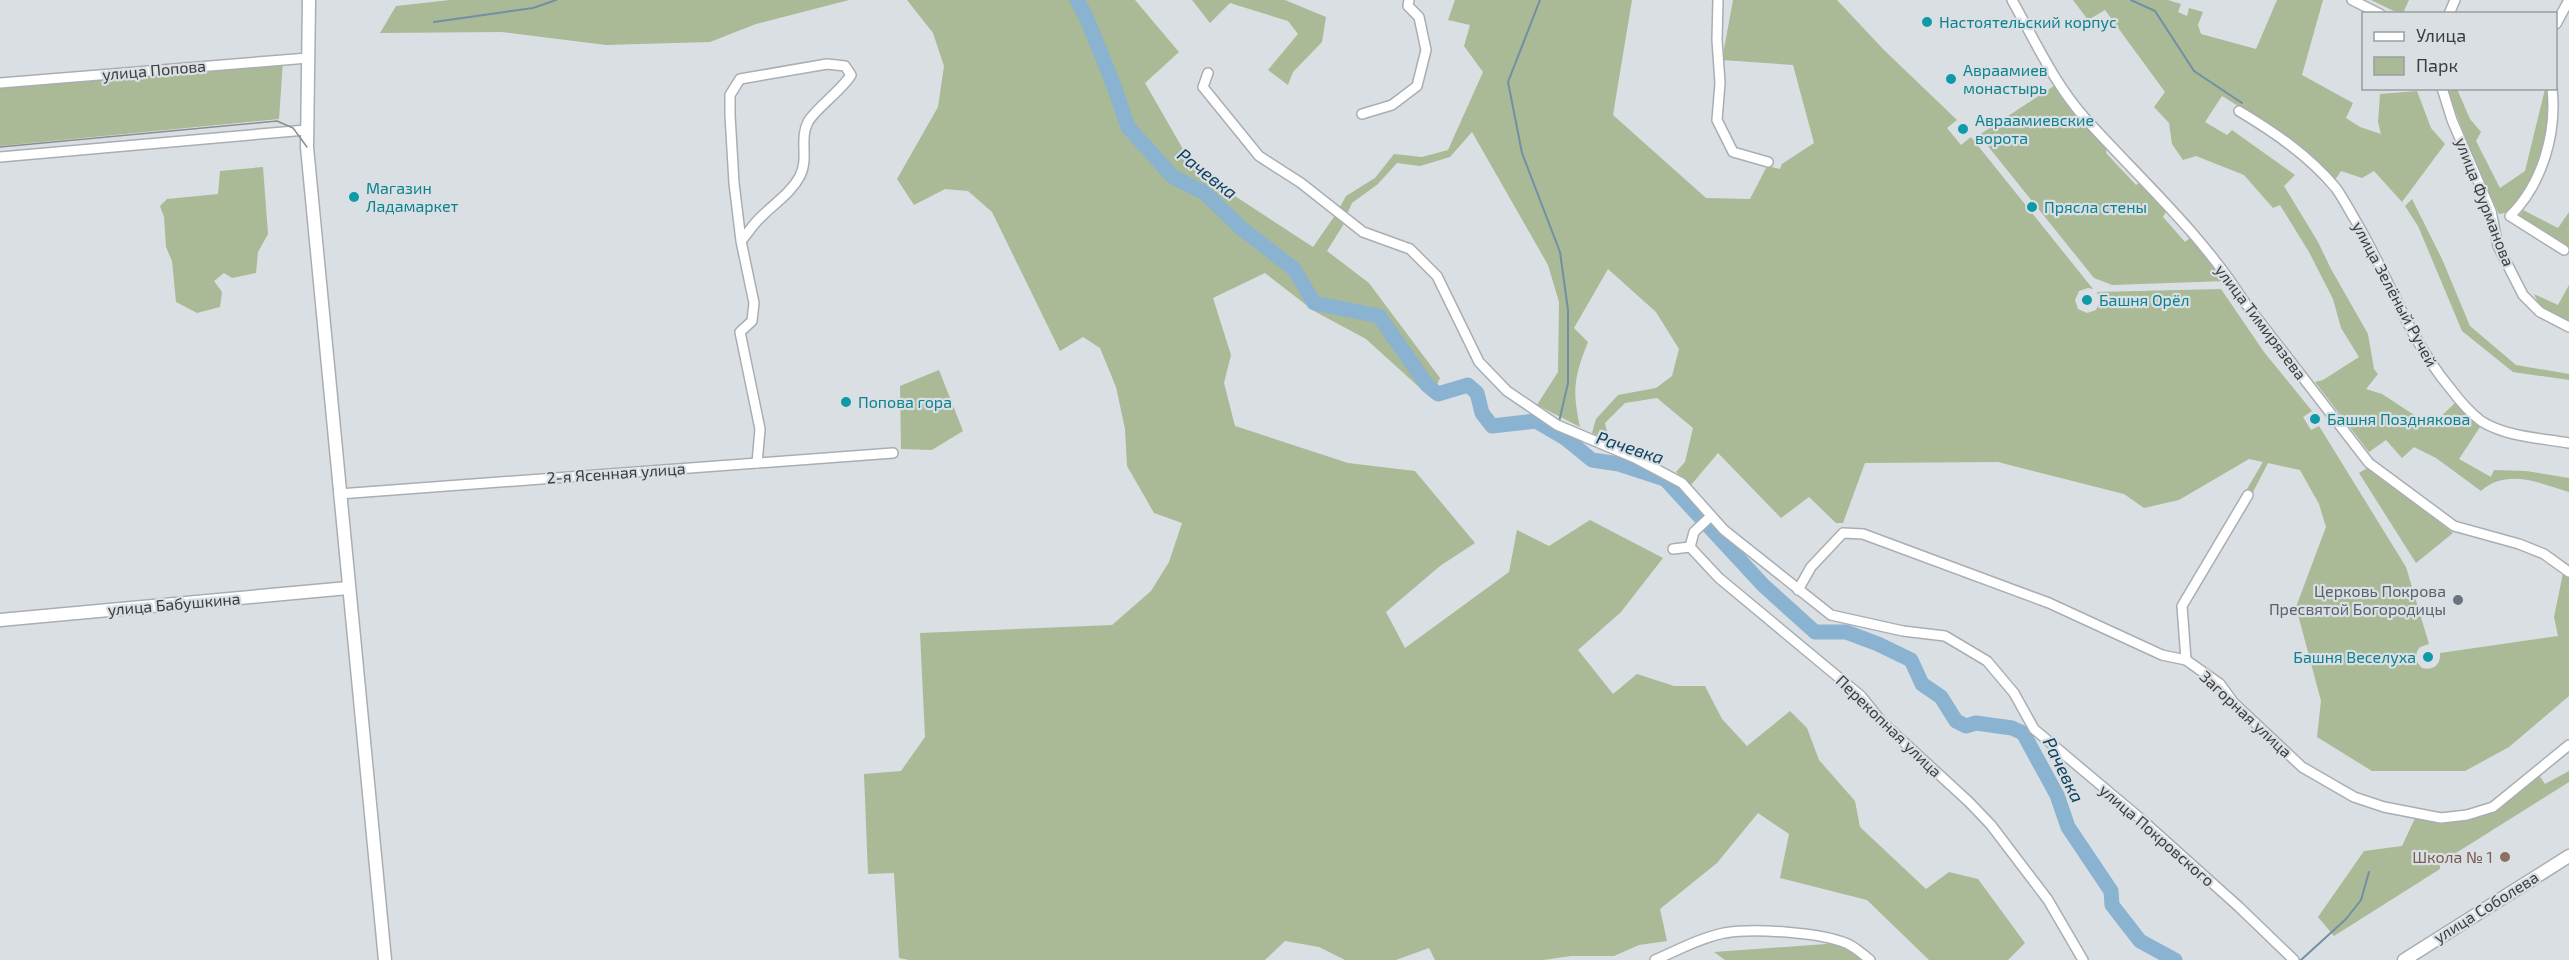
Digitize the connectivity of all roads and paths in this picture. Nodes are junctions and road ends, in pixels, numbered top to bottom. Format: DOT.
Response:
graph roads {
  1 [pos="309,0"];
  2 [pos="1409,0"];
  3 [pos="1718,0"];
  4 [pos="2012,0"];
  5 [pos="2352,0"];
  6 [pos="2569,0"];
  7 [pos="2376,12"];
  8 [pos="2557,22"];
  9 [pos="308,58"];
  10 [pos="1208,73"];
  11 [pos="0,83"];
  12 [pos="2443,90"];
  13 [pos="2552,90"];
  14 [pos="2239,111"];
  15 [pos="1362,114"];
  16 [pos="306,130"];
  17 [pos="0,158"];
  18 [pos="1768,162"];
  19 [pos="2510,216"];
  20 [pos="2494,224"];
  21 [pos="741,241"];
  22 [pos="2564,250"];
  23 [pos="2569,327"];
  24 [pos="2569,443"];
  25 [pos="893,453"];
  26 [pos="757,463"];
  27 [pos="339,494"];
  28 [pos="2248,495"];
  29 [pos="1709,518"];
  30 [pos="1690,547"];
  31 [pos="1673,549"];
  32 [pos="2569,572"];
  33 [pos="348,588"];
  34 [pos="1797,591"];
  35 [pos="0,620"];
  36 [pos="2186,660"];
  37 [pos="2569,745"];
  38 [pos="2569,856"];
  39 [pos="386,960"];
  40 [pos="1655,960"];
  41 [pos="1870,960"];
  42 [pos="2083,960"];
  43 [pos="2294,960"];
  44 [pos="2404,960"];
  1 -- 9 [label="main road"];
  2 -- 15 [label="street"];
  3 -- 18 [label="street"];
  4 -- 32 [label="street, улица Тимирязева"];
  5 -- 7 [label="street"];
  6 -- 8 [label="street"];
  9 -- 11 [label="street, улица Попова"];
  9 -- 16 [label="main road"];
  10 -- 29 [label="street, улица Покровского"];
  12 -- 20 [label="street, улица Фурманова"];
  13 -- 19 [label="street"];
  14 -- 24 [label="street, улица Зелёный Ручей"];
  16 -- 17 [label="street"];
  16 -- 27 [label="main road"];
  19 -- 20 [label="street"];
  19 -- 22 [label="street"];
  20 -- 23 [label="street, улица Фурманова"];
  21 -- 21 [label="street"];
  21 -- 26 [label="street"];
  25 -- 26 [label="street, 2-я Ясенная улица"];
  26 -- 27 [label="street, 2-я Ясенная улица"];
  27 -- 33 [label="main road"];
  28 -- 36 [label="street"];
  29 -- 30 [label="street"];
  29 -- 34 [label="street, улица Покровского"];
  30 -- 31 [label="street"];
  30 -- 42 [label="street, Перекопная улица"];
  33 -- 35 [label="main road, улица Бабушкина"];
  33 -- 39 [label="main road"];
  34 -- 36 [label="street, Загорная улица"];
  34 -- 43 [label="street, улица Покровского"];
  36 -- 37 [label="street, Загорная улица"];
  38 -- 44 [label="main road, улица Соболева"];
  40 -- 41 [label="street"];
}
